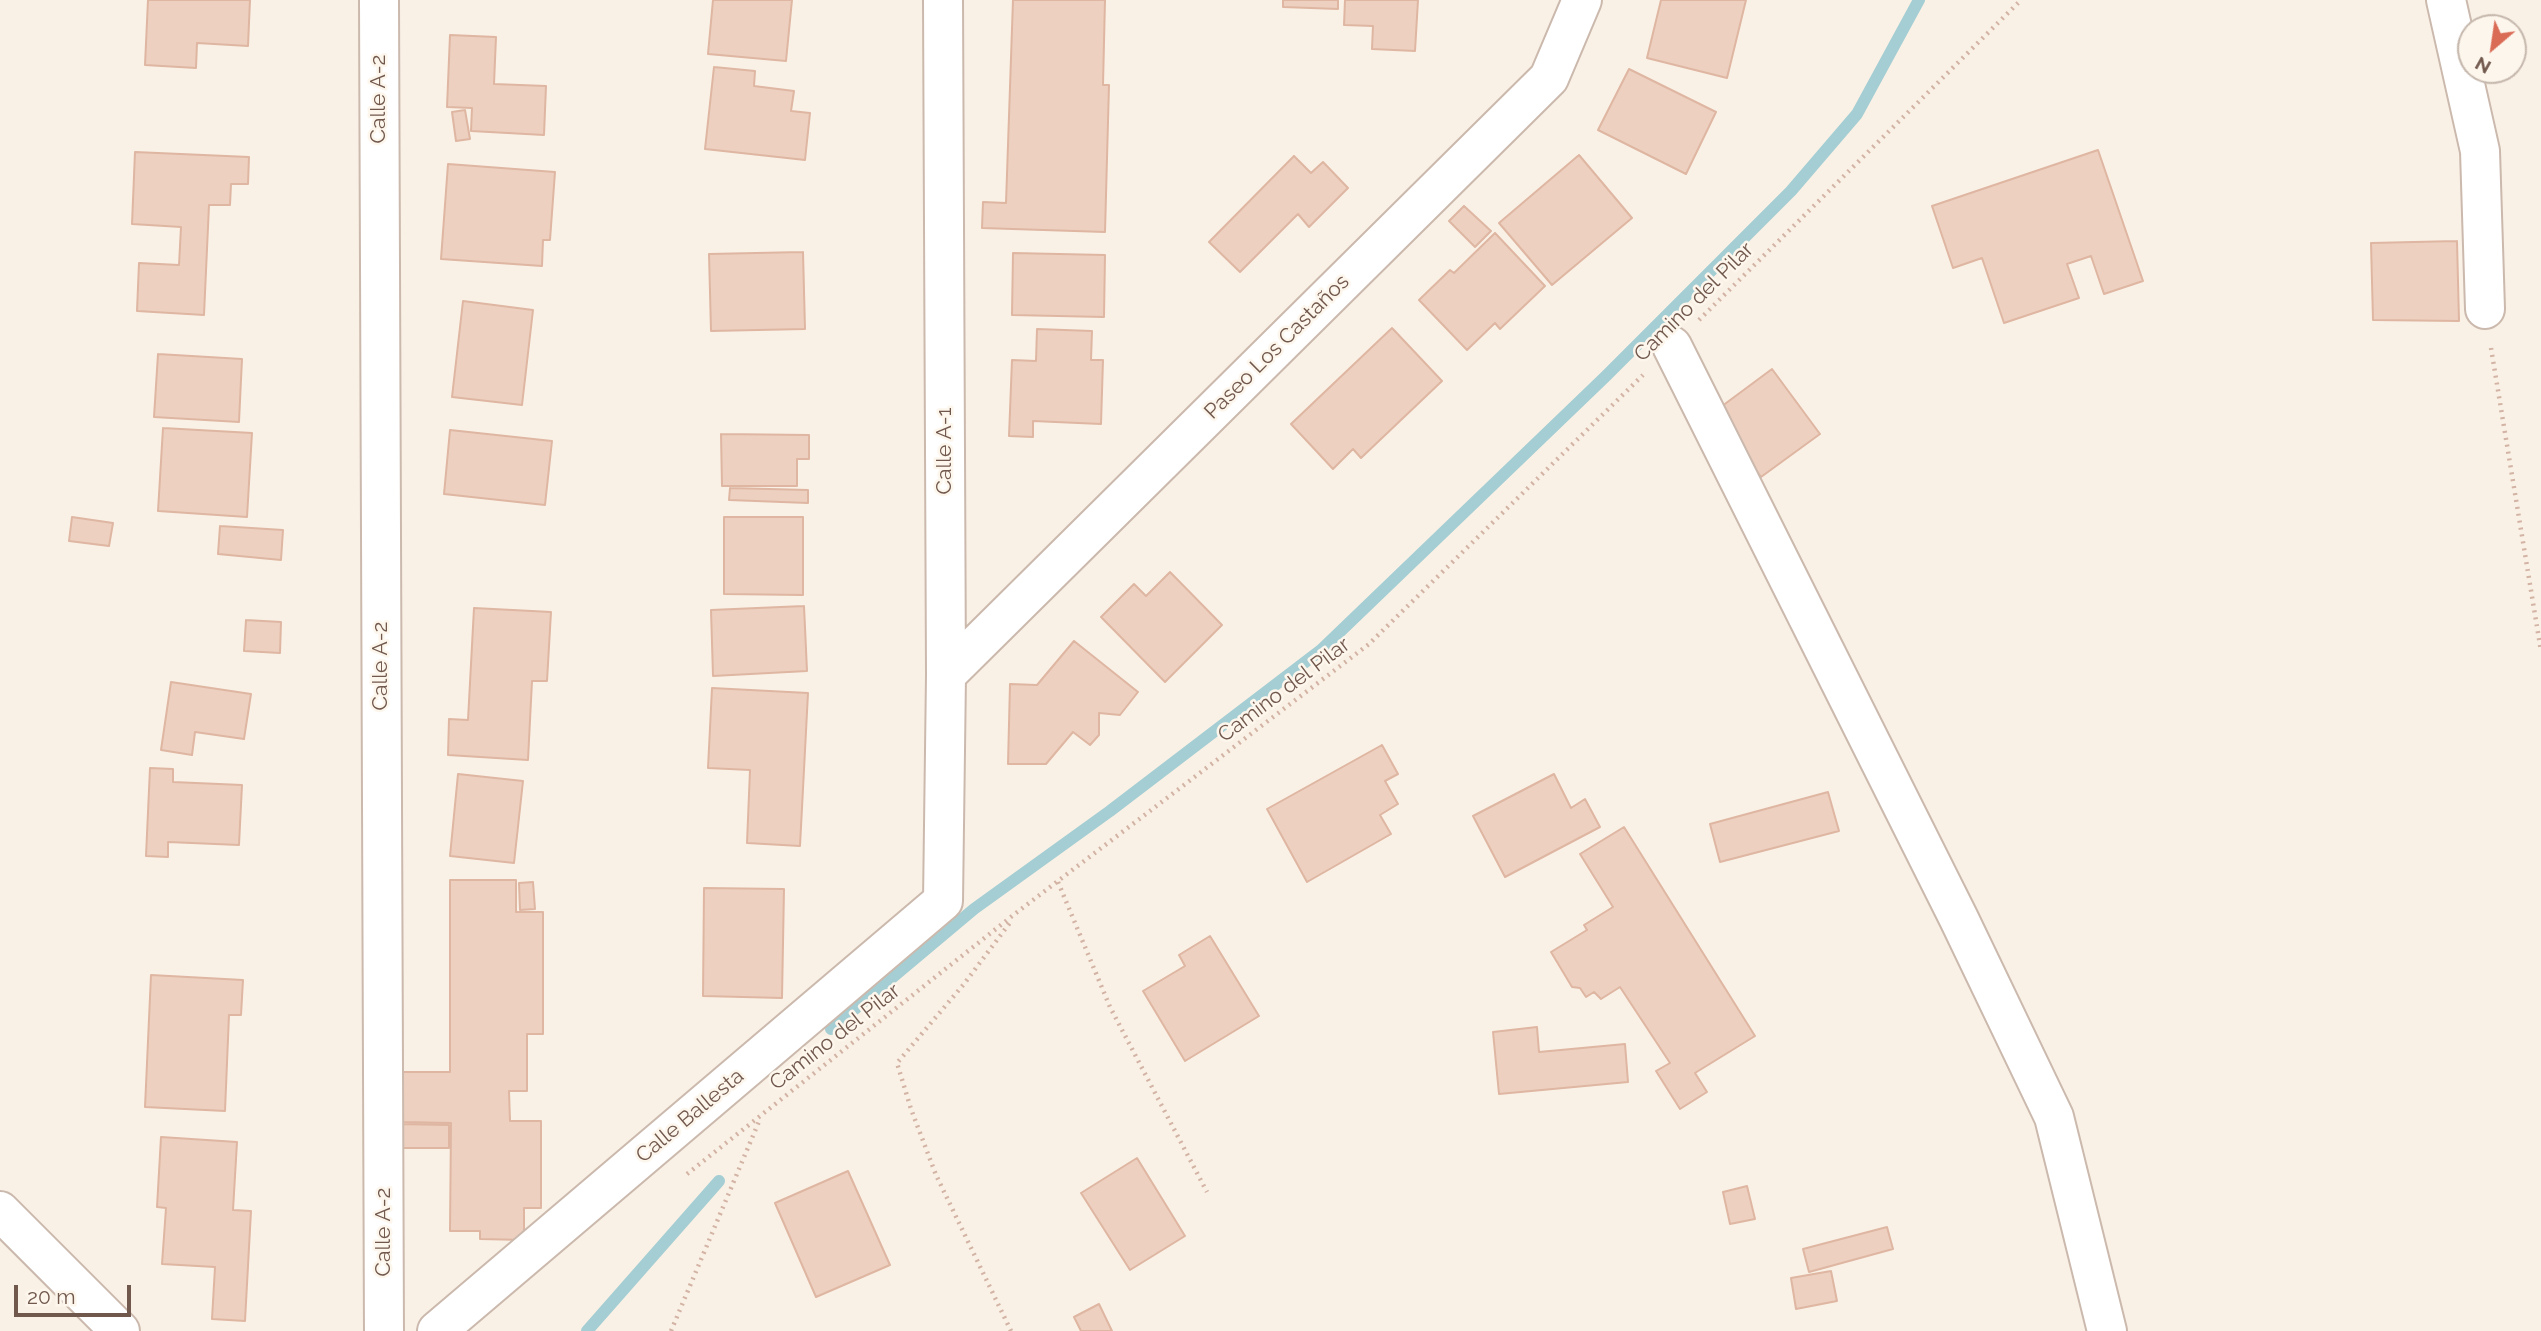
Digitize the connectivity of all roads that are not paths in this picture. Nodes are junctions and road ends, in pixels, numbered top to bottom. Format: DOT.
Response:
graph roads {
  1 [pos="379,0"];
  2 [pos="943,0"];
  3 [pos="1582,0"];
  4 [pos="2446,0"];
  5 [pos="2485,309"];
  6 [pos="1672,346"];
  7 [pos="946,675"];
  8 [pos="943,901"];
  9 [pos="0,1211"];
  10 [pos="120,1331"];
  11 [pos="384,1331"];
  12 [pos="437,1331"];
  13 [pos="2107,1331"];
  1 -- 11 [label="street, Calle A-2"];
  2 -- 7 [label="street, Calle A-1"];
  3 -- 7 [label="street, Paseo Los Castaños"];
  4 -- 5 [label="street"];
  6 -- 13 [label="street"];
  7 -- 8 [label="street, Calle A-1"];
  8 -- 12 [label="street, Calle Ballesta"];
  9 -- 10 [label="street"];
}
